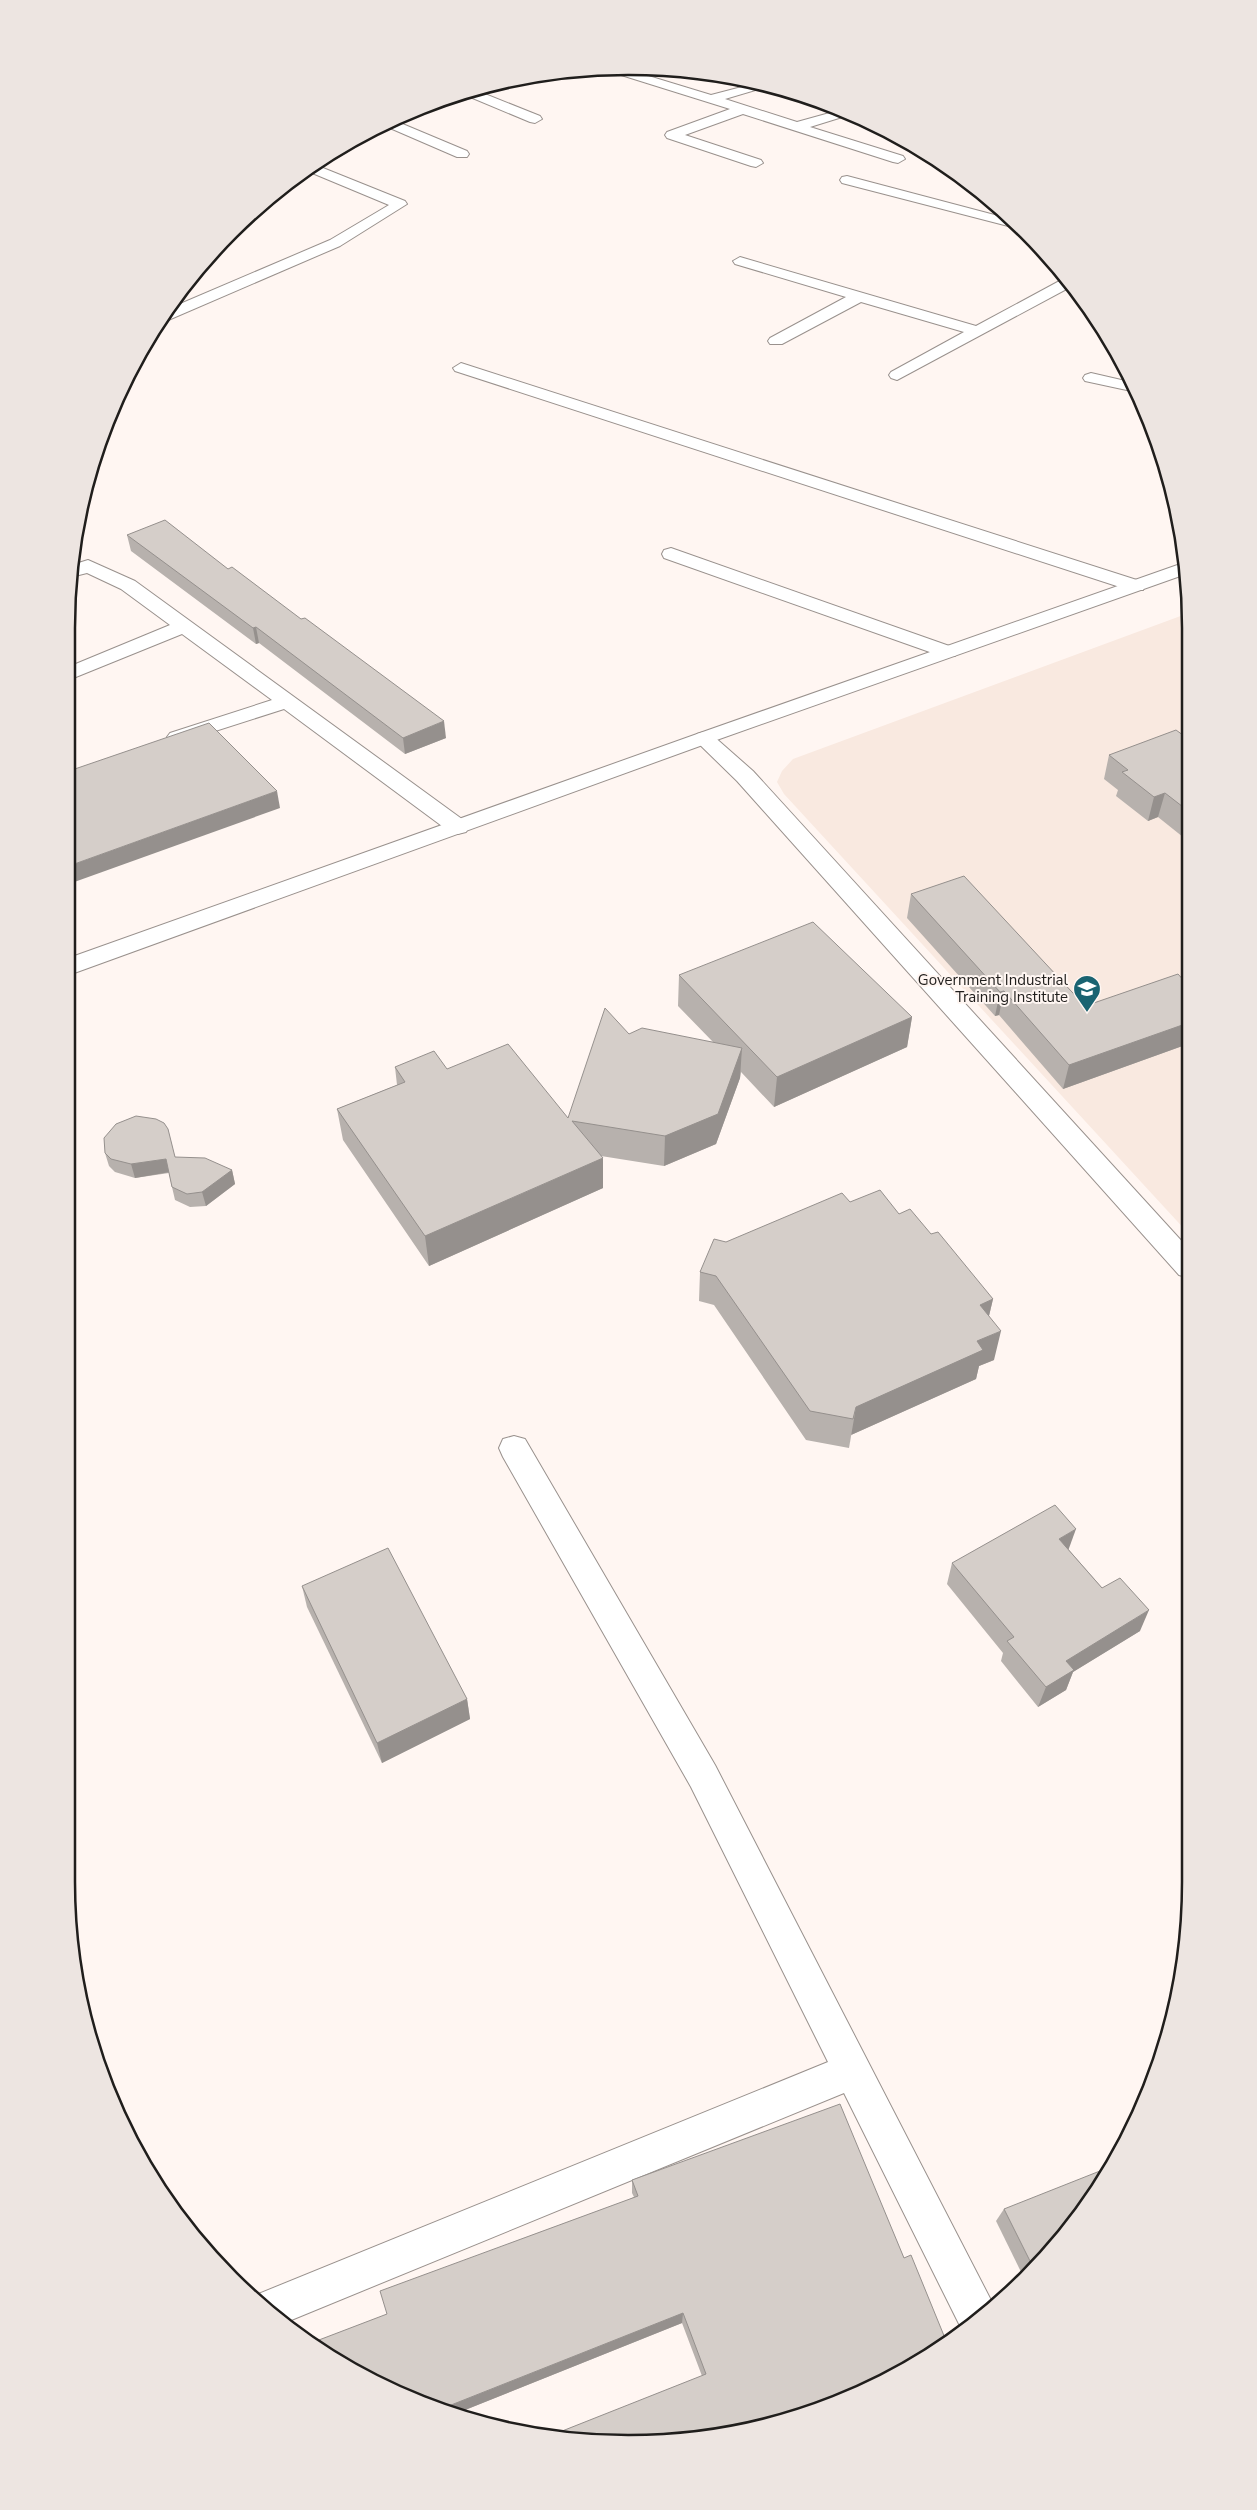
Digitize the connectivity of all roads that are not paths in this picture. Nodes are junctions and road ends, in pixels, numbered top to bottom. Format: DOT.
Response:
graph roads {
  1 [pos="634,75"];
  2 [pos="749,89"];
  3 [pos="478,96"];
  4 [pos="711,99"];
  5 [pos="741,110"];
  6 [pos="834,115"];
  7 [pos="535,119"];
  8 [pos="396,126"];
  9 [pos="795,126"];
  10 [pos="462,154"];
  11 [pos="756,163"];
  12 [pos="881,166"];
  13 [pos="318,170"];
  14 [pos="864,173"];
  15 [pos="1003,221"];
  16 [pos="740,261"];
  17 [pos="1062,285"];
  18 [pos="860,296"];
  19 [pos="175,312"];
  20 [pos="978,331"];
  21 [pos="776,342"];
  22 [pos="461,368"];
  23 [pos="897,375"];
  24 [pos="1091,378"];
  25 [pos="1126,386"];
  26 [pos="671,554"];
  27 [pos="78,570"];
  28 [pos="1179,571"];
  29 [pos="1136,586"];
  30 [pos="184,626"];
  31 [pos="948,652"];
  32 [pos="75,671"];
  33 [pos="287,702"];
  34 [pos="704,738"];
  35 [pos="158,743"];
  36 [pos="458,827"];
  37 [pos="75,965"];
  38 [pos="1182,1260"];
  39 [pos="514,1448"];
  40 [pos="852,2071"];
  41 [pos="274,2307"];
  42 [pos="974,2313"];
  1 -- 4 [label="street"];
  2 -- 4 [label="street"];
  3 -- 7 [label="street"];
  4 -- 5 [label="street"];
  5 -- 9 [label="street"];
  5 -- 11 [label="street"];
  6 -- 9 [label="street"];
  8 -- 10 [label="street"];
  9 -- 12 [label="street"];
  13 -- 19 [label="street"];
  14 -- 15 [label="street"];
  16 -- 18 [label="street"];
  17 -- 20 [label="street"];
  18 -- 20 [label="street"];
  18 -- 21 [label="street"];
  20 -- 23 [label="street"];
  22 -- 29 [label="street"];
  24 -- 25 [label="street"];
  26 -- 31 [label="street"];
  27 -- 30 [label="street"];
  28 -- 29 [label="street"];
  29 -- 31 [label="street"];
  30 -- 32 [label="street"];
  30 -- 33 [label="street"];
  31 -- 34 [label="street"];
  33 -- 35 [label="street"];
  33 -- 36 [label="street"];
  34 -- 36 [label="street"];
  34 -- 38 [label="street"];
  36 -- 37 [label="street"];
  39 -- 40 [label="street"];
  40 -- 41 [label="street"];
  40 -- 42 [label="street"];
}
